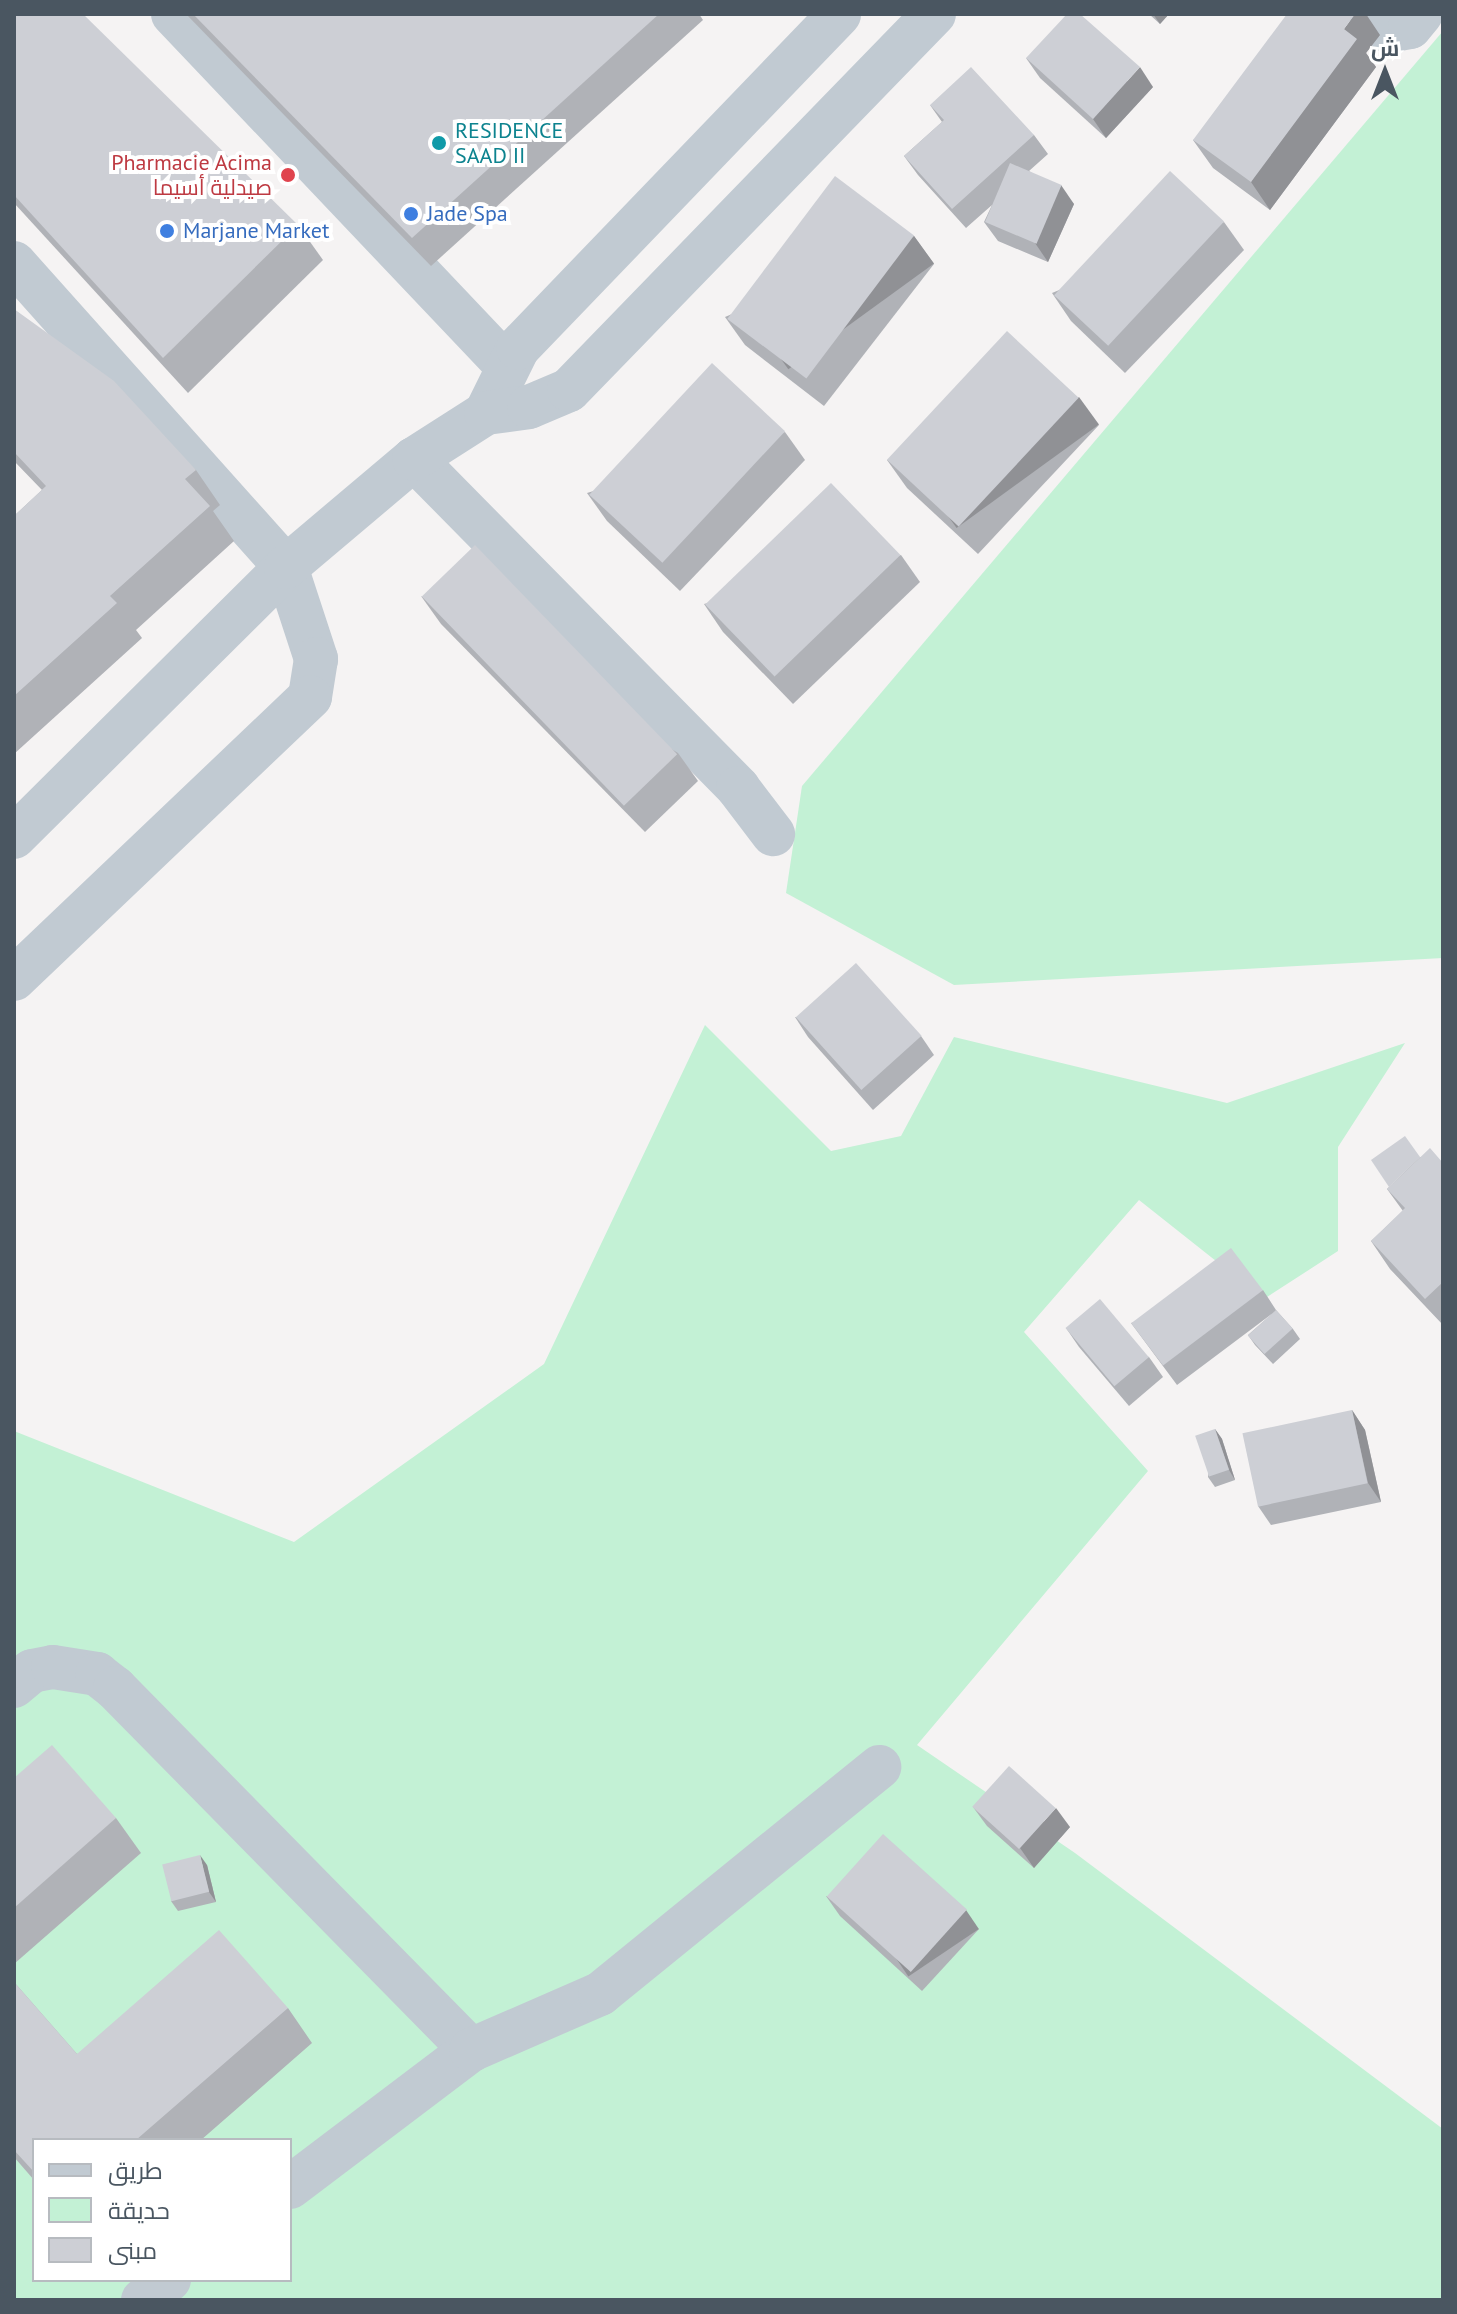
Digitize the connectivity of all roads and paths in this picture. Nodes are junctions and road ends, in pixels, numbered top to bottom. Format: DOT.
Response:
graph roads {
  1 [pos="173,14"];
  2 [pos="839,14"];
  3 [pos="934,14"];
  4 [pos="1370,14"];
  5 [pos="1421,14"];
  6 [pos="772,83"];
  7 [pos="822,130"];
  8 [pos="14,263"];
  9 [pos="506,365"];
  10 [pos="486,413"];
  11 [pos="414,459"];
  12 [pos="286,567"];
  13 [pos="773,834"];
  14 [pos="14,837"];
  15 [pos="14,979"];
  16 [pos="14,1686"];
  17 [pos="879,1767"];
  18 [pos="471,2050"];
  19 [pos="292,2185"];
  20 [pos="166,2282"];
  21 [pos="143,2300"];
  1 -- 9 [label="street"];
  2 -- 6 [label="street"];
  3 -- 7 [label="street"];
  4 -- 5 [label="street"];
  6 -- 7 [label="street"];
  6 -- 9 [label="street"];
  7 -- 10 [label="street"];
  8 -- 12 [label="street"];
  9 -- 10 [label="street"];
  10 -- 11 [label="street"];
  11 -- 12 [label="street"];
  11 -- 13 [label="street"];
  12 -- 14 [label="street"];
  12 -- 15 [label="street"];
  16 -- 18 [label="street"];
  17 -- 18 [label="street"];
  18 -- 19 [label="street"];
  20 -- 21 [label="street"];
}
